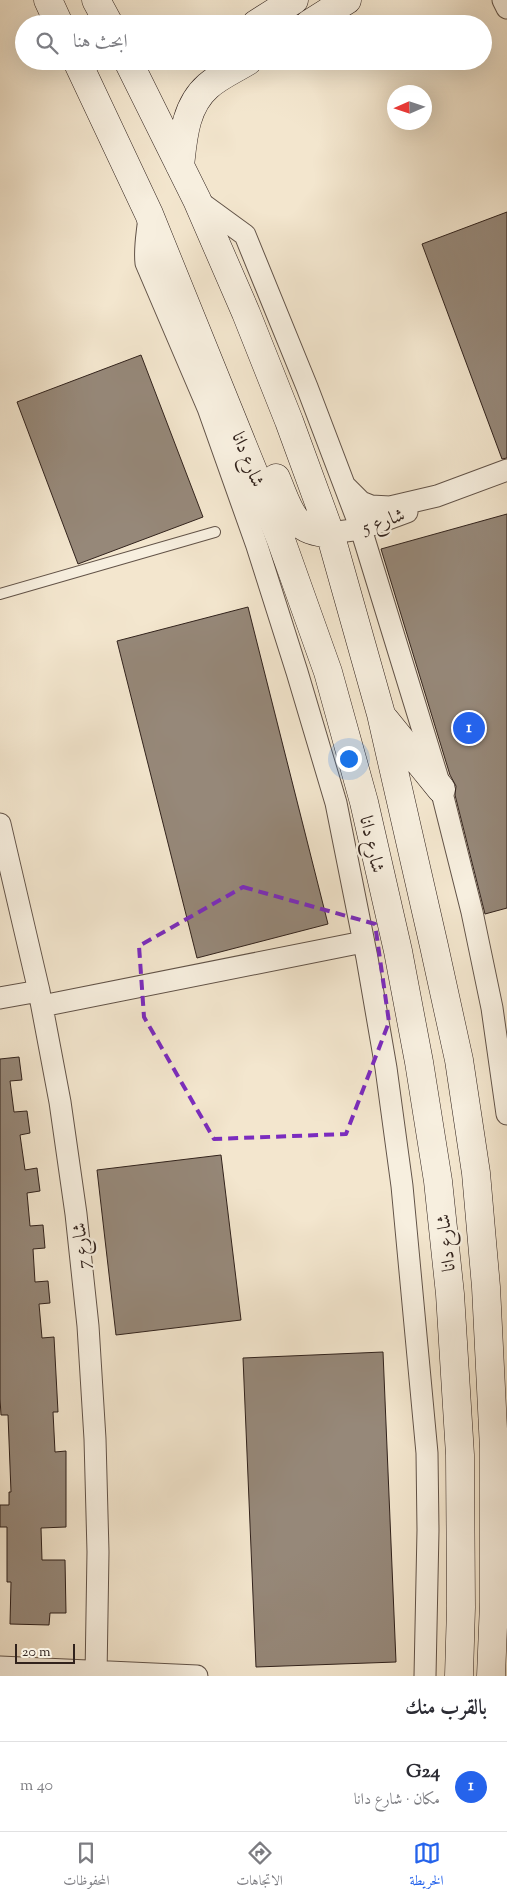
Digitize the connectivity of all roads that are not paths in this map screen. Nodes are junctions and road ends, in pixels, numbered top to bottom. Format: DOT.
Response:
graph roads {
  1 [pos="48,0"];
  2 [pos="96,0"];
  3 [pos="294,0"];
  4 [pos="341,0"];
  5 [pos="347,0"];
  6 [pos="504,0"];
  7 [pos="507,8"];
  8 [pos="55,15"];
  9 [pos="104,15"];
  10 [pos="270,15"];
  11 [pos="323,15"];
  12 [pos="81,70"];
  13 [pos="132,70"];
  14 [pos="234,70"];
  15 [pos="180,166"];
  16 [pos="196,200"];
  17 [pos="149,214"];
  18 [pos="213,368"];
  19 [pos="507,470"];
  20 [pos="346,487"];
  21 [pos="433,497"];
  22 [pos="361,529"];
  23 [pos="215,532"];
  24 [pos="330,533"];
  25 [pos="0,594"];
  26 [pos="380,714"];
  27 [pos="441,789"];
  28 [pos="0,824"];
  29 [pos="363,942"];
  30 [pos="0,998"];
  31 [pos="41,998"];
  32 [pos="507,1114"];
  33 [pos="0,1667"];
  34 [pos="96,1673"];
  35 [pos="197,1676"];
  36 [pos="424,1676"];
  37 [pos="459,1676"];
  38 [pos="491,1676"];
  1 -- 8 [label="street"];
  2 -- 9 [label="street"];
  3 -- 10 [label="street"];
  4 -- 5 [label="street"];
  5 -- 11 [label="street"];
  6 -- 7 [label="street"];
  12 -- 17 [label="street, شارع دانا"];
  13 -- 15 [label="street, شارع دانا"];
  14 -- 15 [label="street"];
  15 -- 16 [label="street, شارع دانا"];
  16 -- 20 [label="street"];
  16 -- 24 [label="street, شارع دانا"];
  17 -- 18 [label="street, شارع دانا"];
  17 -- 29 [label="street"];
  18 -- 24 [label="street"];
  18 -- 37 [label="street, شارع دانا"];
  19 -- 21 [label="street, شارع 5"];
  20 -- 21 [label="street, شارع 5"];
  20 -- 22 [label="street"];
  21 -- 22 [label="street, شارع 5"];
  22 -- 24 [label="street, شارع 5"];
  22 -- 27 [label="street"];
  23 -- 25 [label="lane"];
  24 -- 26 [label="street, شارع دانا"];
  26 -- 27 [label="street"];
  26 -- 38 [label="street, شارع دانا"];
  27 -- 32 [label="street"];
  28 -- 31 [label="street, شارع 7"];
  29 -- 31 [label="street"];
  29 -- 36 [label="street"];
  30 -- 31 [label="street"];
  31 -- 34 [label="street, شارع 7"];
  33 -- 34 [label="street"];
  34 -- 35 [label="street"];
}
